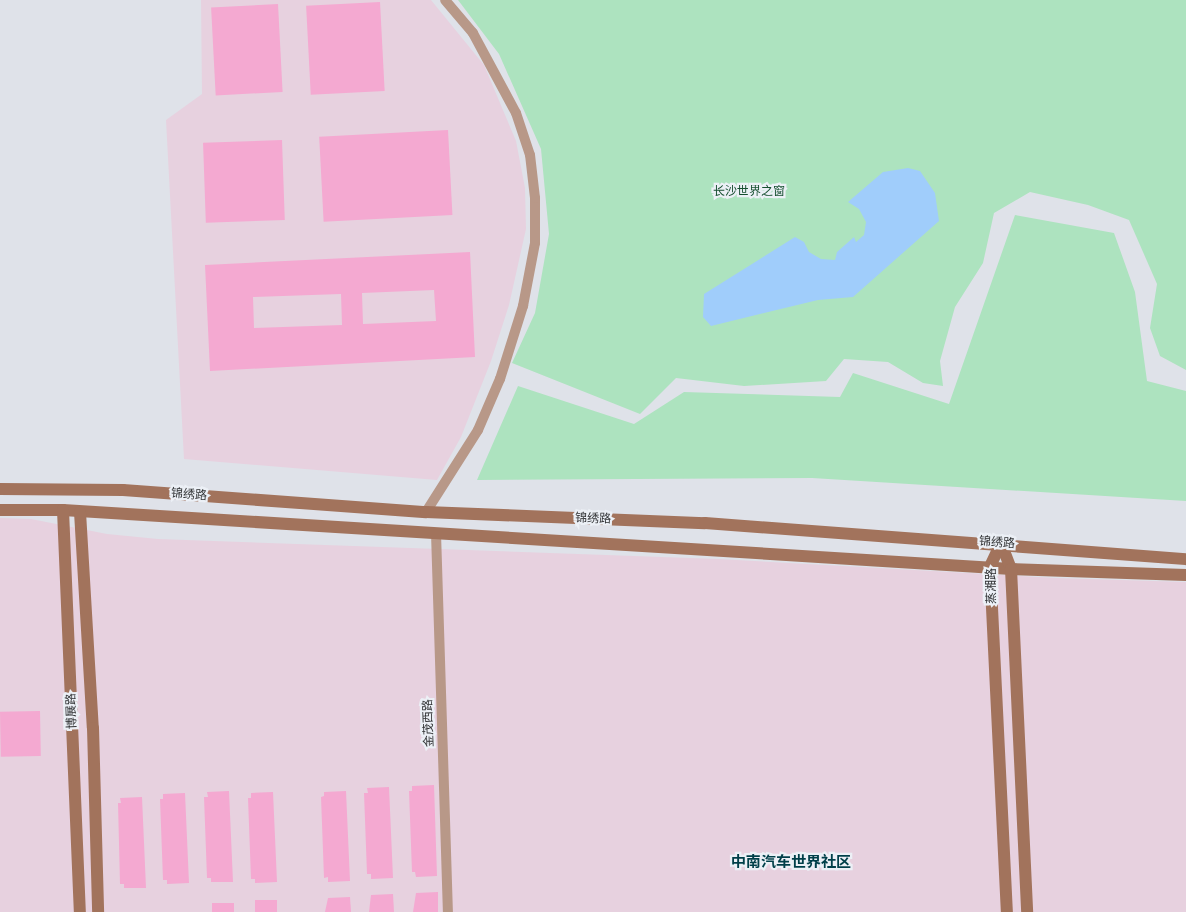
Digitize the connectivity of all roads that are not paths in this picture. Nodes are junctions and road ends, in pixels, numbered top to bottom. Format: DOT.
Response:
graph roads {
  1 [pos="445,0"];
  2 [pos="0,489"];
  3 [pos="0,510"];
  4 [pos="63,510"];
  5 [pos="80,512"];
  6 [pos="426,512"];
  7 [pos="436,533"];
  8 [pos="1001,542"];
  9 [pos="1186,559"];
  10 [pos="990,567"];
  11 [pos="1011,569"];
  12 [pos="1186,575"];
  13 [pos="80,912"];
  14 [pos="98,912"];
  15 [pos="448,912"];
  16 [pos="1007,912"];
  17 [pos="1027,912"];
  1 -- 6 [label="street"];
  2 -- 6 [label="main road, 锦绣路"];
  3 -- 4 [label="main road, 锦绣路"];
  4 -- 5 [label="main road, 锦绣路"];
  4 -- 13 [label="main road, 博展路"];
  5 -- 7 [label="main road, 锦绣路"];
  5 -- 14 [label="main road, 博展路"];
  6 -- 8 [label="main road, 锦绣路"];
  7 -- 10 [label="main road, 锦绣路"];
  7 -- 15 [label="street, 金茂西路"];
  8 -- 9 [label="main road, 锦绣路"];
  8 -- 10 [label="main road, 蒸湘路"];
  8 -- 11 [label="main road, 蒸湘路"];
  10 -- 11 [label="main road, 锦绣路"];
  10 -- 16 [label="main road, 蒸湘路"];
  11 -- 12 [label="main road, 锦绣路"];
  11 -- 17 [label="main road, 蒸湘路"];
}
